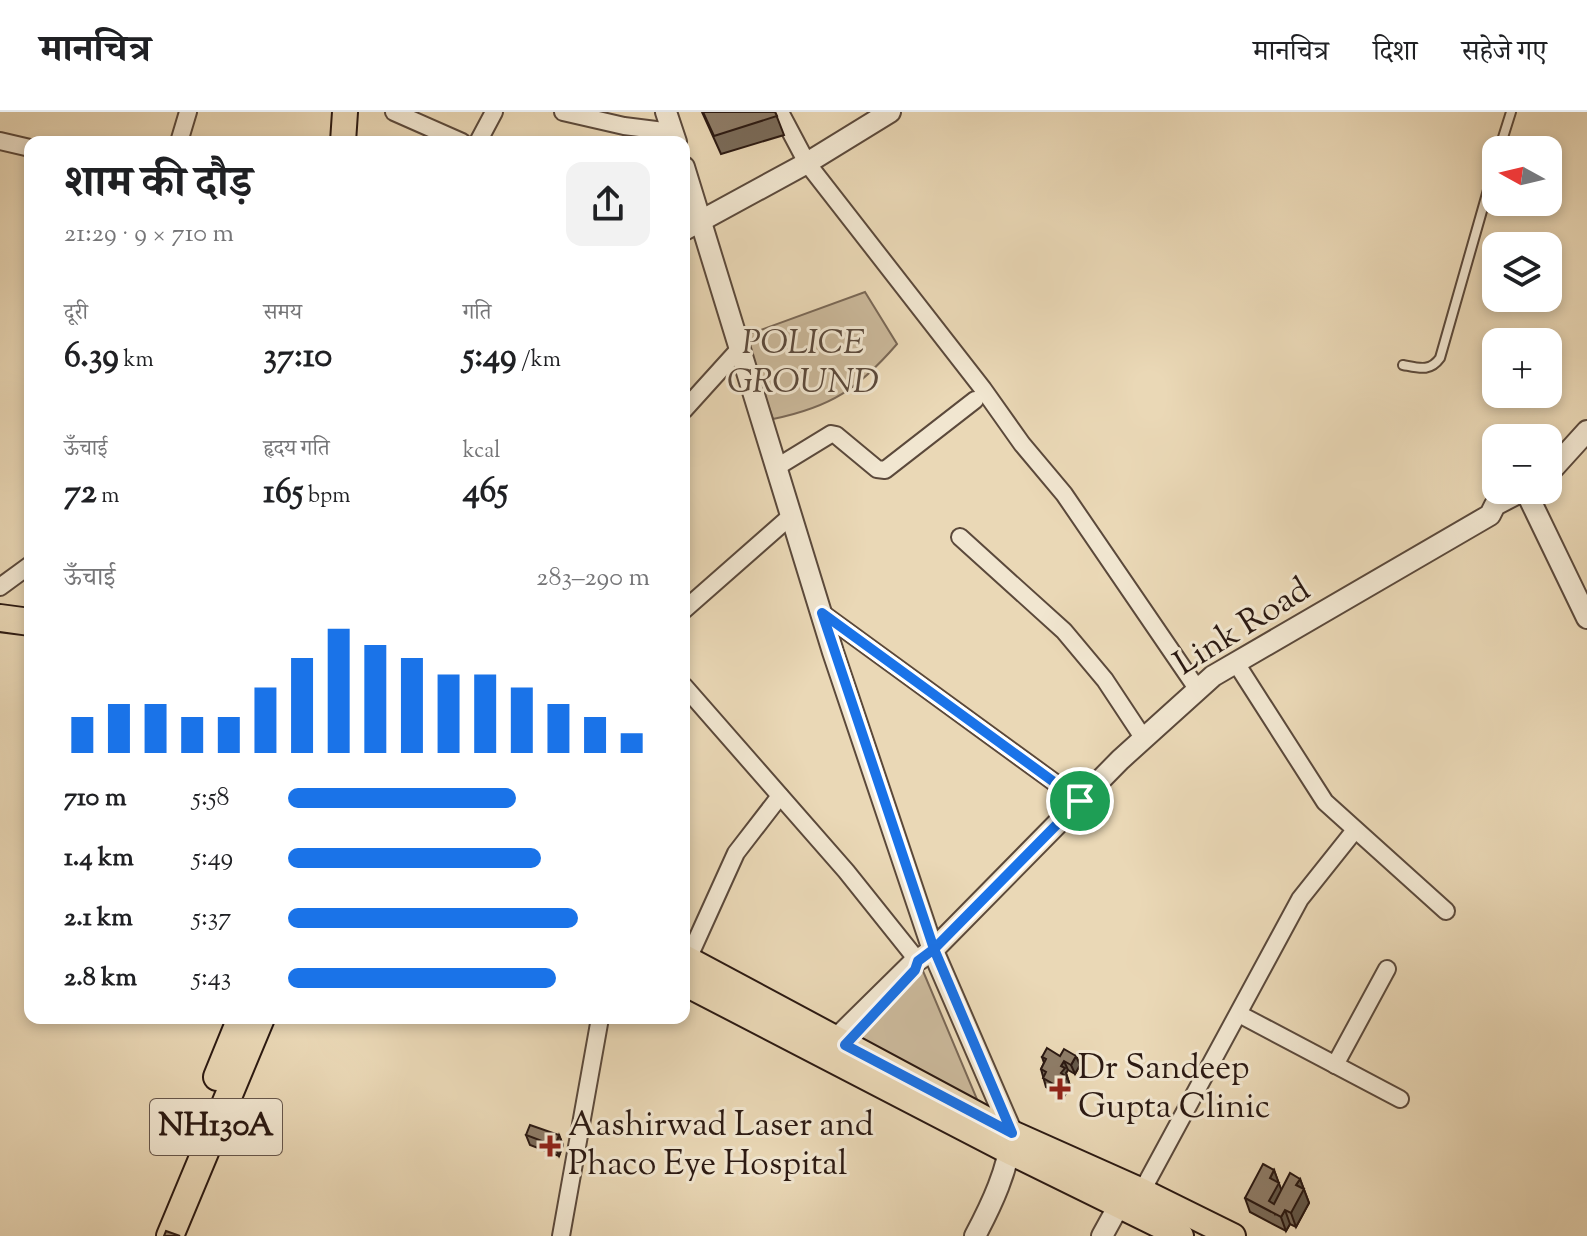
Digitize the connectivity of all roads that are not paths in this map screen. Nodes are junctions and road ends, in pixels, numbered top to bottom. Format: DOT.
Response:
graph roads {
  1 [pos="188,112"];
  2 [pos="345,112"];
  3 [pos="394,112"];
  4 [pos="494,112"];
  5 [pos="563,112"];
  6 [pos="666,112"];
  7 [pos="780,112"];
  8 [pos="890,112"];
  9 [pos="1511,112"];
  10 [pos="181,136"];
  11 [pos="343,136"];
  12 [pos="448,136"];
  13 [pos="481,136"];
  14 [pos="669,136"];
  15 [pos="674,136"];
  16 [pos="1503,136"];
  17 [pos="0,141"];
  18 [pos="24,147"];
  19 [pos="807,163"];
  20 [pos="1482,211"];
  21 [pos="693,224"];
  22 [pos="741,347"];
  23 [pos="1403,365"];
  24 [pos="975,400"];
  25 [pos="690,403"];
  26 [pos="1587,431"];
  27 [pos="1587,452"];
  28 [pos="1562,461"];
  29 [pos="777,467"];
  30 [pos="1562,471"];
  31 [pos="1498,504"];
  32 [pos="1545,504"];
  33 [pos="1546,504"];
  34 [pos="792,515"];
  35 [pos="960,537"];
  36 [pos="24,569"];
  37 [pos="0,587"];
  38 [pos="1587,589"];
  39 [pos="690,605"];
  40 [pos="822,613"];
  41 [pos="0,618"];
  42 [pos="1587,618"];
  43 [pos="24,621"];
  44 [pos="1236,663"];
  45 [pos="1198,690"];
  46 [pos="690,693"];
  47 [pos="1144,739"];
  48 [pos="780,796"];
  49 [pos="1080,801"];
  50 [pos="1355,830"];
  51 [pos="1446,911"];
  52 [pos="926,955"];
  53 [pos="690,956"];
  54 [pos="1387,969"];
  55 [pos="690,970"];
  56 [pos="1239,1014"];
  57 [pos="239,1024"];
  58 [pos="258,1024"];
  59 [pos="599,1024"];
  60 [pos="834,1051"];
  61 [pos="1335,1065"];
  62 [pos="1400,1099"];
  63 [pos="1011,1143"];
  64 [pos="1142,1191"];
  65 [pos="1119,1205"];
  66 [pos="153,1236"];
  67 [pos="170,1236"];
  68 [pos="561,1236"];
  69 [pos="975,1236"];
  70 [pos="1102,1236"];
  71 [pos="1181,1236"];
  72 [pos="1233,1236"];
  1 -- 10 [label="street"];
  2 -- 11 [label="main road"];
  3 -- 12 [label="street"];
  4 -- 13 [label="street"];
  5 -- 14 [label="street"];
  6 -- 15 [label="street"];
  7 -- 19 [label="street"];
  8 -- 19 [label="street"];
  9 -- 16 [label="lane"];
  17 -- 18 [label="street"];
  19 -- 21 [label="street"];
  19 -- 45 [label="street"];
  20 -- 23 [label="lane"];
  21 -- 22 [label="street"];
  22 -- 25 [label="street"];
  22 -- 29 [label="street"];
  24 -- 29 [label="street"];
  26 -- 28 [label="street, Link Road"];
  27 -- 30 [label="street, Link Road"];
  29 -- 34 [label="street"];
  31 -- 44 [label="street, Link Road"];
  32 -- 42 [label="street"];
  33 -- 38 [label="street"];
  34 -- 39 [label="street"];
  34 -- 40 [label="street"];
  35 -- 47 [label="street"];
  36 -- 37 [label="street"];
  40 -- 49 [label="street"];
  40 -- 52 [label="street"];
  41 -- 43 [label="highway"];
  44 -- 45 [label="street, Link Road"];
  44 -- 50 [label="street"];
  45 -- 47 [label="street, Link Road"];
  46 -- 48 [label="street"];
  47 -- 49 [label="street, Link Road"];
  48 -- 52 [label="street"];
  48 -- 53 [label="street"];
  49 -- 52 [label="street, Link Road"];
  50 -- 51 [label="street"];
  50 -- 56 [label="street"];
  52 -- 60 [label="street, Link Road"];
  52 -- 63 [label="street"];
  54 -- 61 [label="street"];
  55 -- 60 [label="main road"];
  56 -- 61 [label="street"];
  56 -- 64 [label="street"];
  57 -- 66 [label="highway, NH130A"];
  58 -- 67 [label="highway, NH130A"];
  59 -- 68 [label="street"];
  60 -- 63 [label="main road"];
  61 -- 62 [label="street"];
  63 -- 64 [label="main road"];
  63 -- 65 [label="main road"];
  63 -- 69 [label="street"];
  64 -- 72 [label="main road"];
  65 -- 70 [label="street"];
  65 -- 71 [label="main road"];
}
